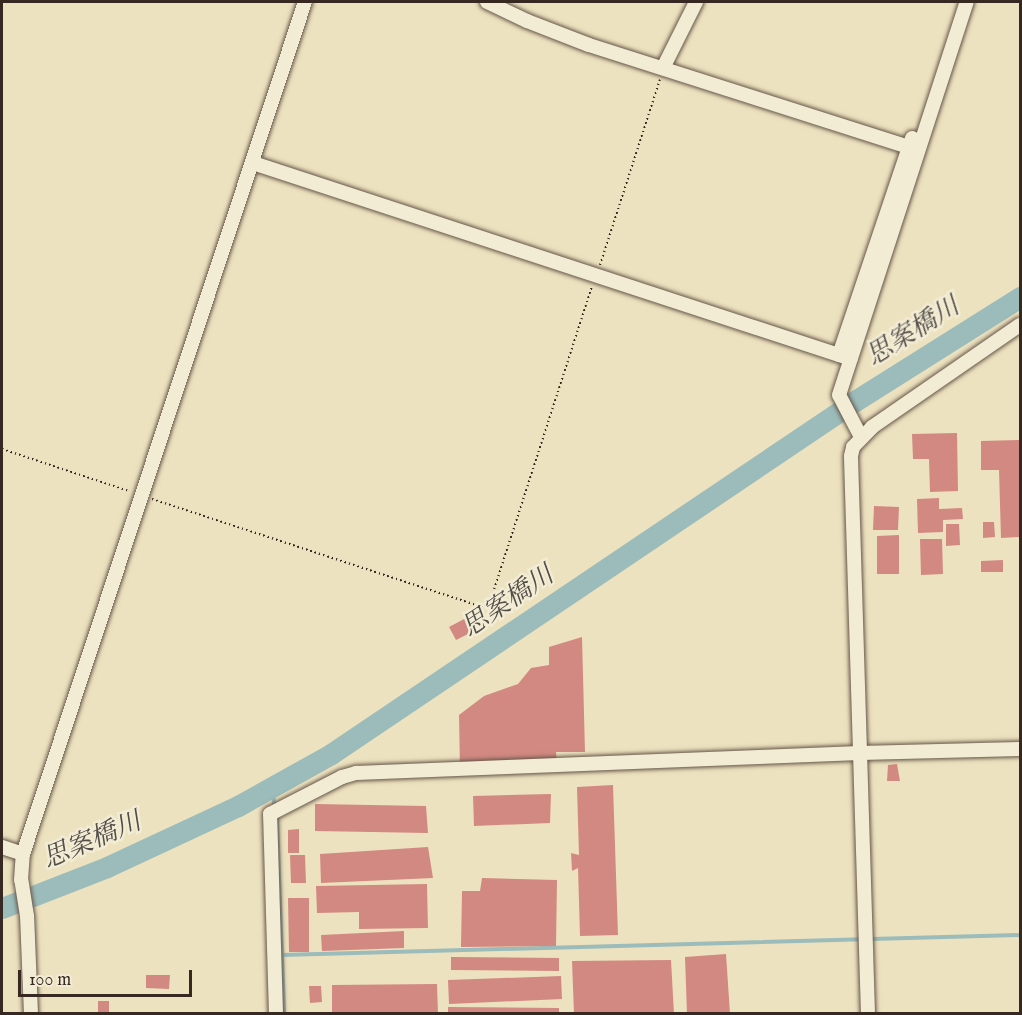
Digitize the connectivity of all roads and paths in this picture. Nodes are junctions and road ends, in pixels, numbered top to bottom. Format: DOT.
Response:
graph roads {
  1 [pos="305,2"];
  2 [pos="487,2"];
  3 [pos="696,2"];
  4 [pos="958,2"];
  5 [pos="967,2"];
  6 [pos="663,68"];
  7 [pos="909,147"];
  8 [pos="253,163"];
  9 [pos="596,276"];
  10 [pos="1020,325"];
  11 [pos="845,357"];
  12 [pos="858,433"];
  13 [pos="2,449"];
  14 [pos="141,495"];
  15 [pos="1020,750"];
  16 [pos="860,753"];
  17 [pos="2,847"];
  18 [pos="23,854"];
  19 [pos="31,1014"];
  20 [pos="276,1014"];
  21 [pos="868,1014"];
  1 -- 8 [label="street"];
  2 -- 6 [label="street"];
  3 -- 6 [label="street"];
  4 -- 7 [label="street"];
  5 -- 11 [label="street"];
  6 -- 7 [label="street"];
  6 -- 9 [label="path"];
  7 -- 11 [label="street"];
  8 -- 9 [label="street"];
  8 -- 14 [label="street"];
  9 -- 11 [label="street"];
  9 -- 14 [label="path"];
  10 -- 12 [label="street"];
  11 -- 12 [label="street"];
  12 -- 16 [label="street"];
  13 -- 14 [label="path"];
  14 -- 18 [label="street"];
  15 -- 16 [label="street"];
  16 -- 20 [label="street"];
  16 -- 21 [label="street"];
  17 -- 18 [label="street"];
  18 -- 19 [label="street"];
}
